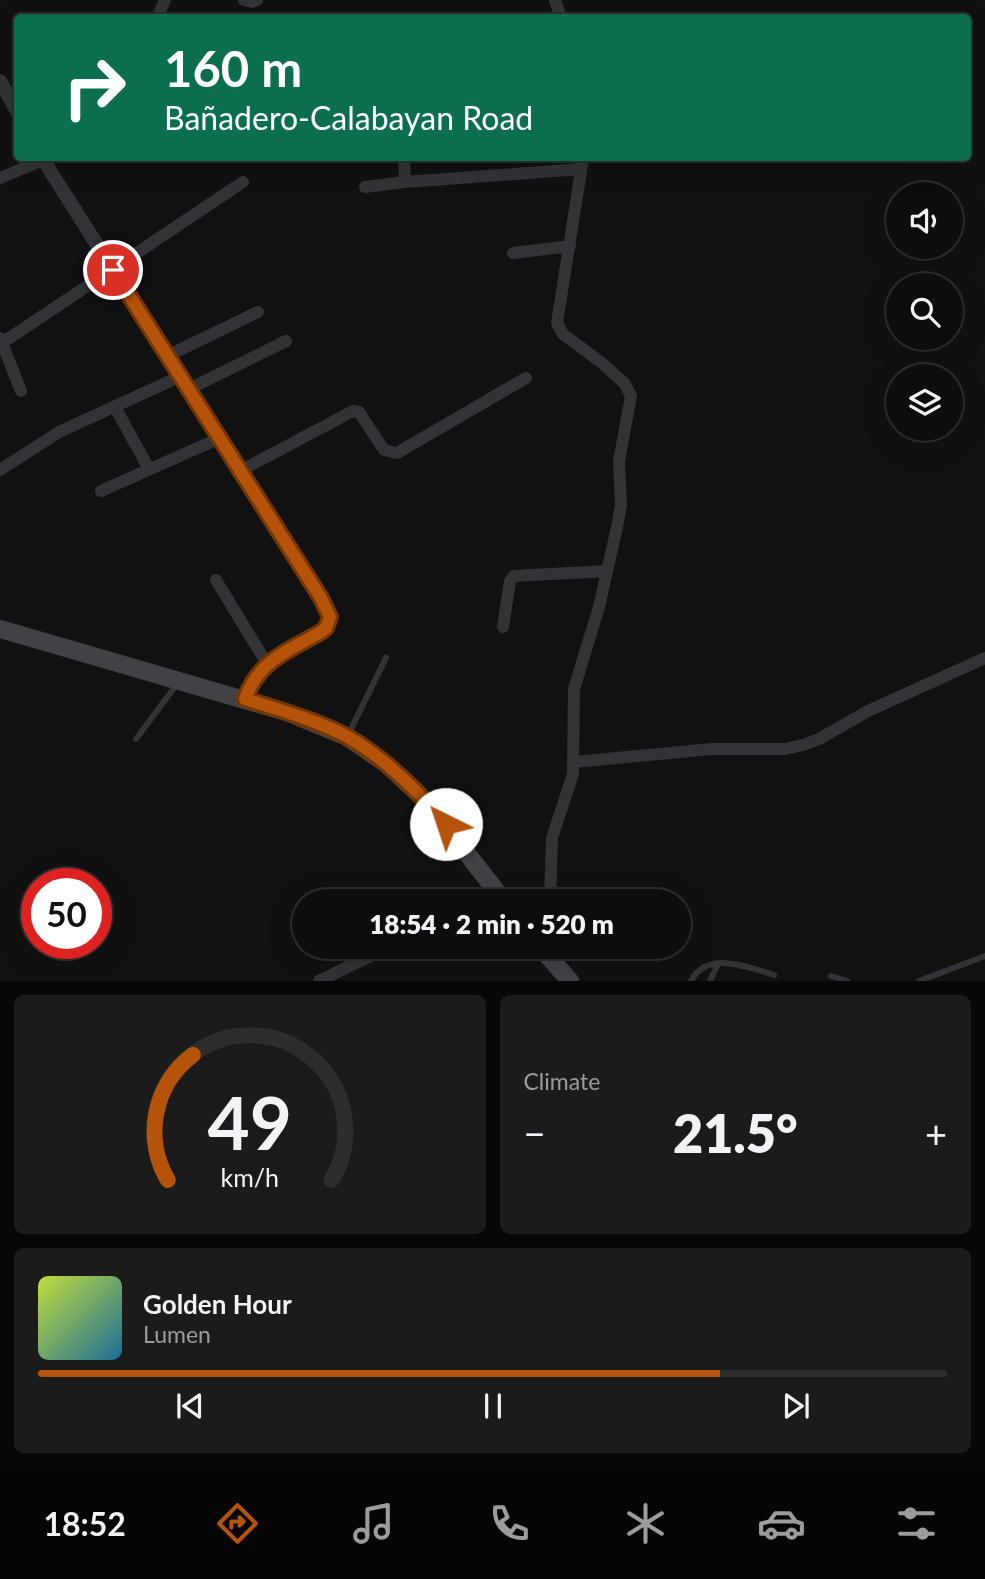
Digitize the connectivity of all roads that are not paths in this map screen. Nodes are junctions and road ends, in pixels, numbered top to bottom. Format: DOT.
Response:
graph roads {
  1 [pos="244,0"];
  2 [pos="257,0"];
  3 [pos="0,81"];
  4 [pos="14,106"];
  5 [pos="38,161"];
  6 [pos="47,161"];
  7 [pos="404,161"];
  8 [pos="582,163"];
  9 [pos="0,178"];
  10 [pos="243,182"];
  11 [pos="405,182"];
  12 [pos="366,187"];
  13 [pos="570,246"];
  14 [pos="513,253"];
  15 [pos="113,270"];
  16 [pos="258,313"];
  17 [pos="286,341"];
  18 [pos="2,346"];
  19 [pos="167,356"];
  20 [pos="181,376"];
  21 [pos="526,378"];
  22 [pos="189,389"];
  23 [pos="21,391"];
  24 [pos="115,407"];
  25 [pos="220,438"];
  26 [pos="149,469"];
  27 [pos="0,470"];
  28 [pos="240,471"];
  29 [pos="101,491"];
  30 [pos="607,571"];
  31 [pos="216,580"];
  32 [pos="503,627"];
  33 [pos="0,629"];
  34 [pos="386,658"];
  35 [pos="985,658"];
  36 [pos="267,664"];
  37 [pos="180,681"];
  38 [pos="245,699"];
  39 [pos="347,737"];
  40 [pos="136,739"];
  41 [pos="573,762"];
  42 [pos="492,885"];
  43 [pos="488,889"];
  44 [pos="495,889"];
  45 [pos="550,889"];
  46 [pos="985,956"];
  47 [pos="367,959"];
  48 [pos="551,959"];
  49 [pos="719,964"];
  50 [pos="774,975"];
  51 [pos="831,976"];
  52 [pos="318,981"];
  53 [pos="570,981"];
  54 [pos="691,981"];
  55 [pos="710,981"];
  56 [pos="848,981"];
  57 [pos="919,981"];
  1 -- 2 [label="street"];
  3 -- 4 [label="street"];
  5 -- 9 [label="street"];
  6 -- 15 [label="street"];
  7 -- 11 [label="street"];
  8 -- 11 [label="street"];
  8 -- 13 [label="street"];
  10 -- 15 [label="street"];
  11 -- 12 [label="street"];
  13 -- 14 [label="street"];
  13 -- 30 [label="street"];
  15 -- 18 [label="street"];
  15 -- 19 [label="street"];
  16 -- 19 [label="street"];
  17 -- 22 [label="street"];
  18 -- 23 [label="street"];
  19 -- 20 [label="street"];
  20 -- 22 [label="street"];
  20 -- 24 [label="street"];
  21 -- 28 [label="street"];
  22 -- 25 [label="street"];
  24 -- 26 [label="street"];
  24 -- 27 [label="street"];
  25 -- 26 [label="street"];
  25 -- 28 [label="street"];
  26 -- 29 [label="street"];
  28 -- 36 [label="street"];
  30 -- 32 [label="street"];
  30 -- 41 [label="street"];
  31 -- 36 [label="street"];
  33 -- 37 [label="main road"];
  34 -- 39 [label="lane"];
  35 -- 41 [label="street"];
  36 -- 38 [label="street"];
  37 -- 38 [label="main road"];
  37 -- 40 [label="lane"];
  38 -- 39 [label="main road"];
  39 -- 42 [label="main road"];
  41 -- 45 [label="street"];
  42 -- 43 [label="street"];
  42 -- 44 [label="main road"];
  46 -- 57 [label="lane"];
  47 -- 52 [label="street"];
  48 -- 53 [label="main road"];
  49 -- 50 [label="lane"];
  49 -- 54 [label="lane"];
  49 -- 55 [label="lane"];
  51 -- 56 [label="lane"];
}
